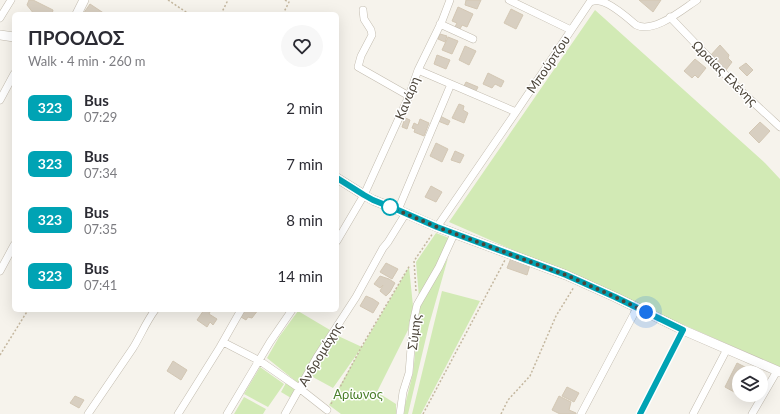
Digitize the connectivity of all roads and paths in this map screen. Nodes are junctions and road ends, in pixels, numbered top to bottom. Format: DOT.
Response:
graph roads {
  1 [pos="11,0"];
  2 [pos="84,0"];
  3 [pos="168,0"];
  4 [pos="228,0"];
  5 [pos="285,0"];
  6 [pos="450,0"];
  7 [pos="509,0"];
  8 [pos="697,0"];
  9 [pos="289,1"];
  10 [pos="363,10"];
  11 [pos="78,12"];
  12 [pos="185,12"];
  13 [pos="222,12"];
  14 [pos="284,12"];
  15 [pos="670,17"];
  16 [pos="0,18"];
  17 [pos="440,24"];
  18 [pos="571,30"];
  19 [pos="0,35"];
  20 [pos="12,37"];
  21 [pos="473,39"];
  22 [pos="418,70"];
  23 [pos="12,78"];
  24 [pos="452,84"];
  25 [pos="409,96"];
  26 [pos="0,100"];
  27 [pos="516,112"];
  28 [pos="780,127"];
  29 [pos="339,179"];
  30 [pos="364,195"];
  31 [pos="402,211"];
  32 [pos="437,227"];
  33 [pos="454,234"];
  34 [pos="339,238"];
  35 [pos="12,249"];
  36 [pos="509,254"];
  37 [pos="410,265"];
  38 [pos="0,271"];
  39 [pos="578,280"];
  40 [pos="417,305"];
  41 [pos="638,308"];
  42 [pos="27,312"];
  43 [pos="153,312"];
  44 [pos="240,312"];
  45 [pos="291,312"];
  46 [pos="683,330"];
  47 [pos="223,342"];
  48 [pos="727,349"];
  49 [pos="0,355"];
  50 [pos="260,361"];
  51 [pos="778,372"];
  52 [pos="299,388"];
  53 [pos="327,410"];
  54 [pos="88,414"];
  55 [pos="178,414"];
  56 [pos="228,414"];
  57 [pos="285,414"];
  58 [pos="400,414"];
  59 [pos="423,414"];
  60 [pos="501,414"];
  61 [pos="581,414"];
  62 [pos="640,414"];
  63 [pos="693,414"];
  64 [pos="752,414"];
  1 -- 16 [label="street"];
  2 -- 11 [label="street"];
  3 -- 12 [label="path"];
  4 -- 13 [label="path"];
  5 -- 9 [label="path"];
  6 -- 17 [label="street, Κανάρη"];
  7 -- 18 [label="street"];
  8 -- 15 [label="street, Μπούρτζου"];
  9 -- 14 [label="path"];
  10 -- 25 [label="street"];
  15 -- 18 [label="street, Μπούρτζου"];
  15 -- 28 [label="street, Ωραίας Ελένης"];
  17 -- 21 [label="street"];
  17 -- 22 [label="street, Κανάρη"];
  18 -- 27 [label="street, Μπούρτζου"];
  19 -- 20 [label="street"];
  22 -- 24 [label="street"];
  22 -- 25 [label="street, Κανάρη"];
  23 -- 26 [label="street"];
  24 -- 27 [label="street"];
  24 -- 31 [label="street, Ανδρομάχης"];
  25 -- 30 [label="street, Κανάρη"];
  27 -- 32 [label="street, Μπούρτζου"];
  29 -- 30 [label="street"];
  30 -- 31 [label="street"];
  30 -- 34 [label="street, Κανάρη"];
  31 -- 32 [label="street"];
  31 -- 52 [label="street, Ανδρομάχης"];
  32 -- 33 [label="street"];
  32 -- 40 [label="path"];
  33 -- 36 [label="street"];
  33 -- 40 [label="street, Σύμης"];
  35 -- 38 [label="street"];
  36 -- 39 [label="street"];
  36 -- 59 [label="path"];
  37 -- 53 [label="path"];
  39 -- 41 [label="street"];
  39 -- 60 [label="path"];
  40 -- 58 [label="street, Σύμης"];
  41 -- 46 [label="street"];
  41 -- 61 [label="street"];
  42 -- 49 [label="path"];
  43 -- 54 [label="street"];
  44 -- 47 [label="street"];
  45 -- 50 [label="street"];
  46 -- 48 [label="street"];
  46 -- 62 [label="street"];
  47 -- 50 [label="street"];
  47 -- 55 [label="street"];
  48 -- 51 [label="street"];
  48 -- 63 [label="street"];
  50 -- 52 [label="street"];
  50 -- 56 [label="street"];
  51 -- 64 [label="street"];
  52 -- 53 [label="street"];
  52 -- 57 [label="street, Ανδρομάχης"];
}
